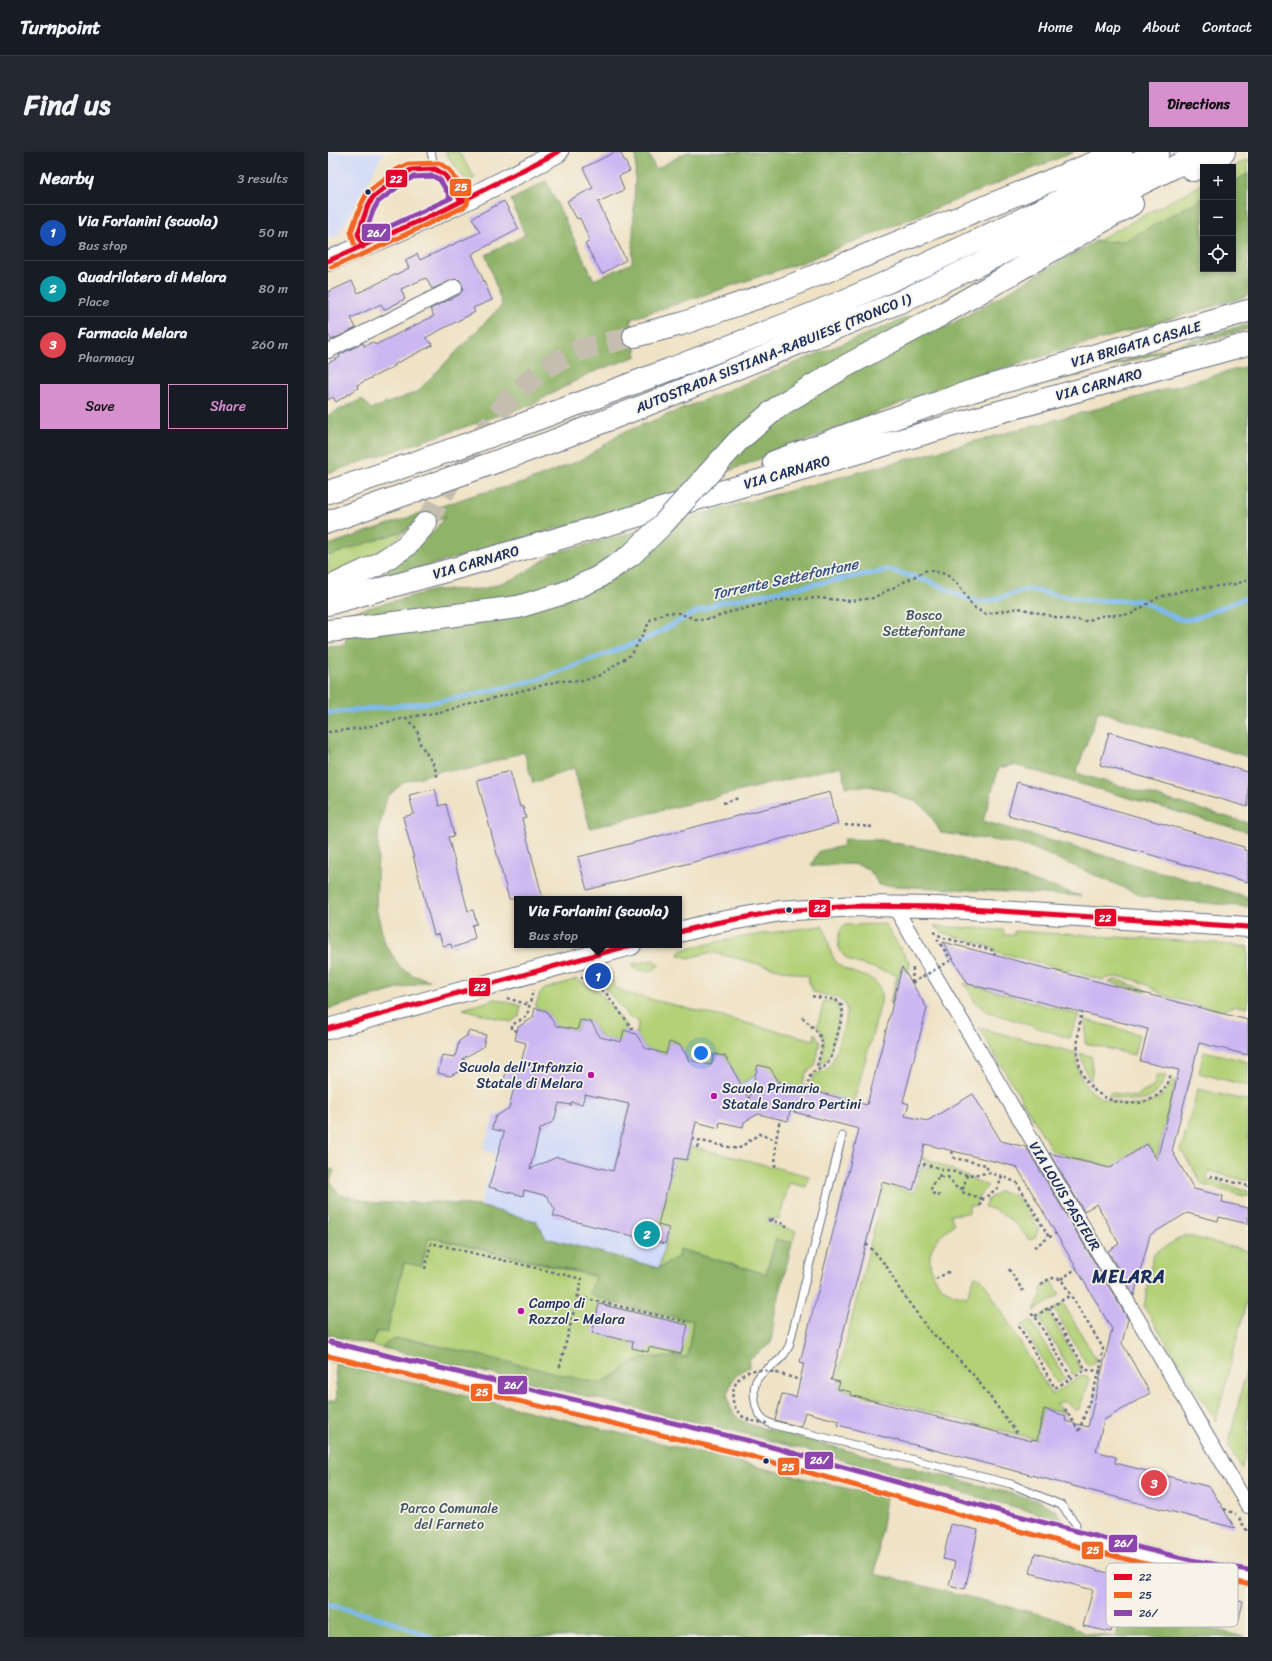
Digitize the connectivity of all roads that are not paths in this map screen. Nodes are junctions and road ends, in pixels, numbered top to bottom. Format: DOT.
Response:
graph roads {
  1 [pos="431,152"];
  2 [pos="558,152"];
  3 [pos="1121,152"];
  4 [pos="1158,152"];
  5 [pos="1204,152"];
  6 [pos="1224,152"];
  7 [pos="435,169"];
  8 [pos="461,202"];
  9 [pos="363,247"];
  10 [pos="328,261"];
  11 [pos="455,286"];
  12 [pos="1248,311"];
  13 [pos="634,336"];
  14 [pos="1248,344"];
  15 [pos="328,351"];
  16 [pos="1023,376"];
  17 [pos="988,414"];
  18 [pos="328,492"];
  19 [pos="712,494"];
  20 [pos="328,522"];
  21 [pos="426,523"];
  22 [pos="328,588"];
  23 [pos="328,604"];
  24 [pos="337,630"];
  25 [pos="894,906"];
  26 [pos="1248,927"];
  27 [pos="682,931"];
  28 [pos="620,948"];
  29 [pos="328,1029"];
  30 [pos="842,1136"];
  31 [pos="328,1349"];
  32 [pos="1248,1506"];
  33 [pos="1075,1539"];
  34 [pos="1174,1563"];
  35 [pos="1238,1575"];
  36 [pos="1248,1577"];
  1 -- 7 [label="lane"];
  2 -- 8 [label="main road"];
  3 -- 13 [label="main road"];
  4 -- 18 [label="main road, AUTOSTRADA SISTIANA-RABUIESE (TRONCO I)"];
  5 -- 20 [label="main road, AUTOSTRADA SISTIANA-RABUIESE (TRONCO I)"];
  6 -- 24 [label="main road, bridge"];
  7 -- 8 [label="lane"];
  7 -- 9 [label="lane"];
  8 -- 9 [label="main road"];
  9 -- 10 [label="main road"];
  11 -- 15 [label="street"];
  12 -- 16 [label="main road, VIA BRIGATA CASALE"];
  14 -- 17 [label="main road, VIA CARNARO"];
  16 -- 17 [label="main road"];
  16 -- 19 [label="main road, VIA BRIGATA CASALE"];
  17 -- 19 [label="main road, VIA CARNARO"];
  19 -- 23 [label="main road, VIA CARNARO"];
  21 -- 22 [label="main road"];
  25 -- 26 [label="main road"];
  25 -- 27 [label="main road"];
  25 -- 32 [label="street, VIA LOUIS PASTEUR"];
  28 -- 29 [label="main road"];
  30 -- 33 [label="lane"];
  31 -- 33 [label="main road"];
  33 -- 34 [label="main road"];
  35 -- 36 [label="main road"];
}
